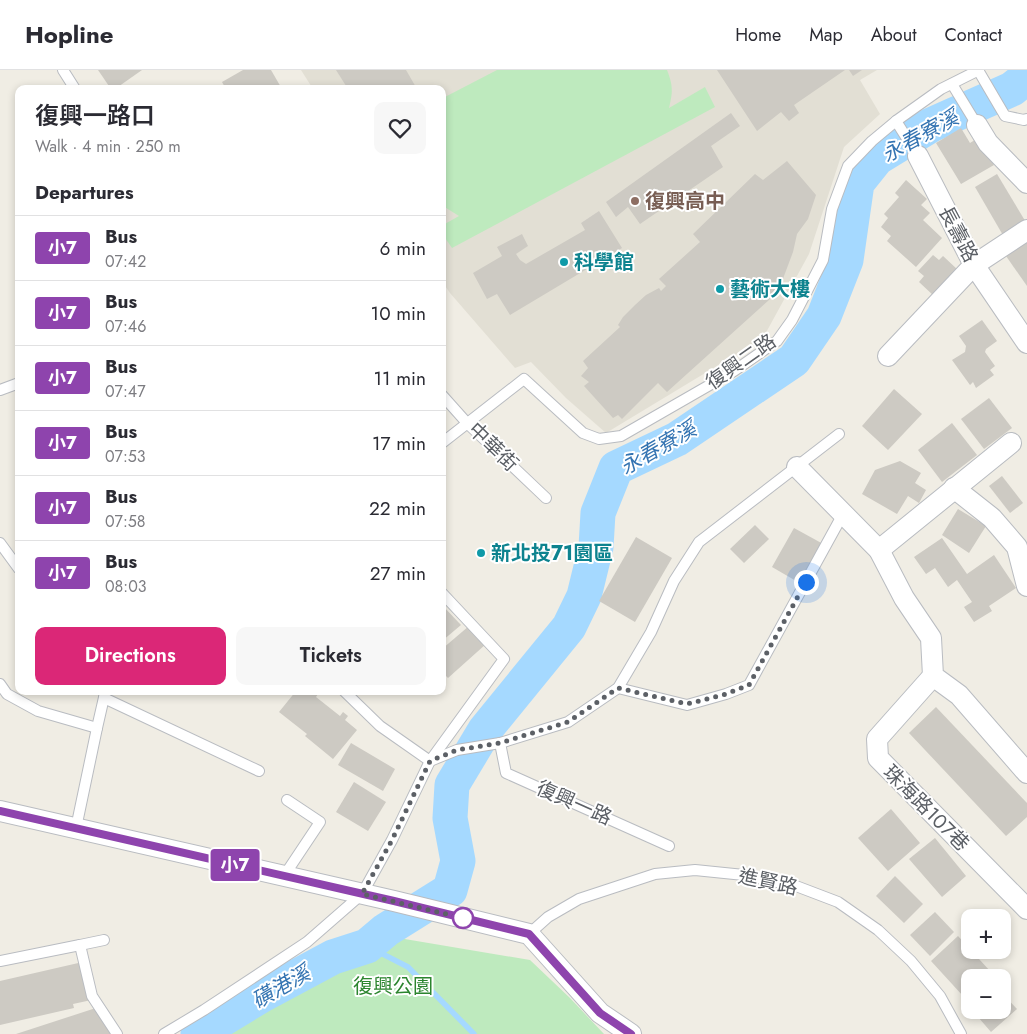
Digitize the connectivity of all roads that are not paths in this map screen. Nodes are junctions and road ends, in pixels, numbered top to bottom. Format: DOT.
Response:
graph roads {
  1 [pos="63,70"];
  2 [pos="978,70"];
  3 [pos="952,84"];
  4 [pos="72,85"];
  5 [pos="1027,119"];
  6 [pos="896,121"];
  7 [pos="977,125"];
  8 [pos="918,156"];
  9 [pos="1027,183"];
  10 [pos="1027,230"];
  11 [pos="974,266"];
  12 [pos="1027,343"];
  13 [pos="888,356"];
  14 [pos="15,384"];
  15 [pos="0,390"];
  16 [pos="446,399"];
  17 [pos="467,423"];
  18 [pos="839,434"];
  19 [pos="446,441"];
  20 [pos="1011,442"];
  21 [pos="797,467"];
  22 [pos="954,488"];
  23 [pos="546,498"];
  24 [pos="843,514"];
  25 [pos="0,542"];
  26 [pos="879,550"];
  27 [pos="15,563"];
  28 [pos="1027,586"];
  29 [pos="446,597"];
  30 [pos="933,676"];
  31 [pos="0,684"];
  32 [pos="618,688"];
  33 [pos="105,695"];
  34 [pos="107,695"];
  35 [pos="348,695"];
  36 [pos="97,728"];
  37 [pos="500,743"];
  38 [pos="430,761"];
  39 [pos="259,771"];
  40 [pos="1027,773"];
  41 [pos="287,800"];
  42 [pos="0,812"];
  43 [pos="76,828"];
  44 [pos="669,846"];
  45 [pos="284,876"];
  46 [pos="362,894"];
  47 [pos="1027,909"];
  48 [pos="529,934"];
  49 [pos="104,940"];
  50 [pos="80,945"];
  51 [pos="0,961"];
  52 [pos="118,1034"];
  53 [pos="164,1034"];
  54 [pos="631,1034"];
  55 [pos="961,1034"];
  1 -- 4 [label="lane"];
  2 -- 3 [label="lane, 復興二路"];
  2 -- 5 [label="lane"];
  3 -- 6 [label="lane, 復興二路"];
  3 -- 7 [label="lane"];
  6 -- 8 [label="lane, 長壽路"];
  6 -- 17 [label="lane, 復興二路"];
  7 -- 9 [label="street"];
  8 -- 11 [label="street, 長壽路"];
  10 -- 11 [label="street"];
  11 -- 12 [label="street, 長壽路"];
  11 -- 13 [label="street"];
  14 -- 15 [label="lane"];
  16 -- 17 [label="lane, 中華街"];
  17 -- 19 [label="lane, 復興二路"];
  17 -- 23 [label="lane, 中華街"];
  18 -- 21 [label="lane"];
  20 -- 22 [label="street"];
  21 -- 24 [label="street"];
  21 -- 32 [label="lane"];
  22 -- 26 [label="street"];
  22 -- 28 [label="street"];
  24 -- 26 [label="street"];
  24 -- 32 [label="lane"];
  25 -- 27 [label="lane"];
  26 -- 30 [label="street"];
  29 -- 38 [label="lane"];
  30 -- 40 [label="street"];
  30 -- 47 [label="street, 珠海路107巷"];
  31 -- 36 [label="lane"];
  32 -- 37 [label="lane"];
  33 -- 36 [label="lane"];
  34 -- 39 [label="lane"];
  35 -- 38 [label="lane"];
  36 -- 43 [label="lane"];
  37 -- 38 [label="lane"];
  37 -- 44 [label="lane, 復興一路"];
  38 -- 46 [label="lane"];
  41 -- 45 [label="lane"];
  42 -- 43 [label="street"];
  43 -- 45 [label="street"];
  45 -- 46 [label="street"];
  46 -- 48 [label="street"];
  46 -- 53 [label="lane"];
  48 -- 54 [label="street"];
  48 -- 55 [label="lane, 進賢路"];
  49 -- 50 [label="lane"];
  50 -- 51 [label="lane"];
  50 -- 52 [label="lane"];
}
